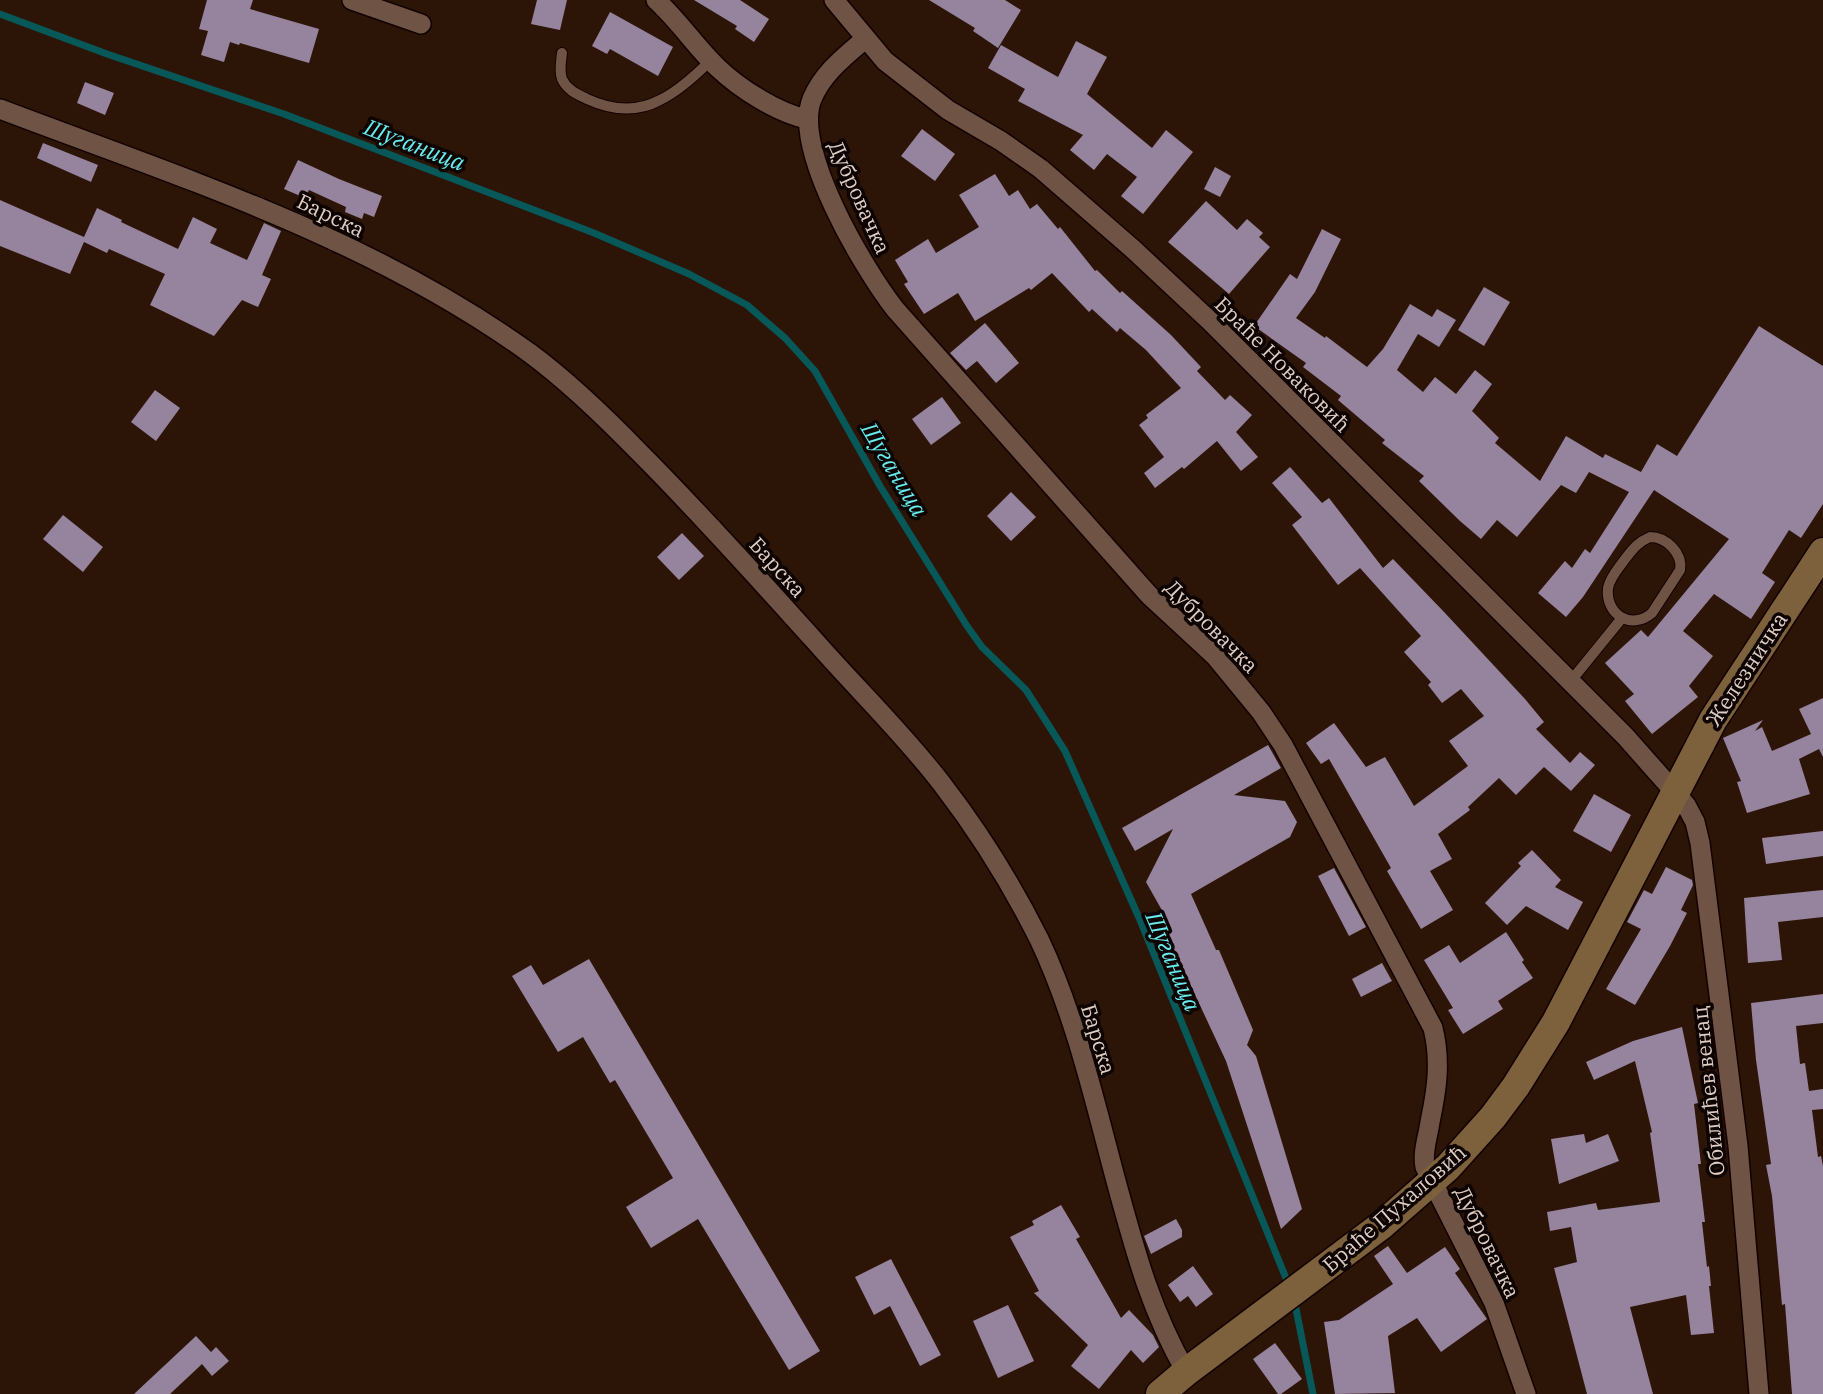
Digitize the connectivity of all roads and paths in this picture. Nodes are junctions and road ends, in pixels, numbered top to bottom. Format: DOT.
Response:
graph roads {
  1 [pos="352,0"];
  2 [pos="656,0"];
  3 [pos="834,0"];
  4 [pos="421,24"];
  5 [pos="865,39"];
  6 [pos="562,52"];
  7 [pos="711,60"];
  8 [pos="0,109"];
  9 [pos="807,119"];
  10 [pos="1823,552"];
  11 [pos="1622,618"];
  12 [pos="1570,682"];
  13 [pos="1675,790"];
  14 [pos="1432,1182"];
  15 [pos="1186,1372"];
  16 [pos="1160,1394"];
  17 [pos="1526,1394"];
  18 [pos="1759,1394"];
  1 -- 4 [label="street"];
  2 -- 7 [label="street"];
  3 -- 5 [label="street, Браће Новаковић"];
  5 -- 9 [label="street, Дубровачка"];
  5 -- 12 [label="street, Браће Новаковић"];
  6 -- 7 [label="lane"];
  7 -- 9 [label="street"];
  8 -- 15 [label="street, Барска"];
  9 -- 14 [label="street, Дубровачка"];
  10 -- 13 [label="main road, Железничка"];
  11 -- 11 [label="lane"];
  11 -- 12 [label="lane"];
  12 -- 13 [label="street, Браће Новаковић"];
  13 -- 14 [label="main road, Браће Пухаловић"];
  13 -- 18 [label="street, Обилићев венац"];
  14 -- 15 [label="main road, Браће Пухаловић"];
  14 -- 17 [label="street, Дубровачка"];
  15 -- 16 [label="main road, Браће Пухаловић"];
}
